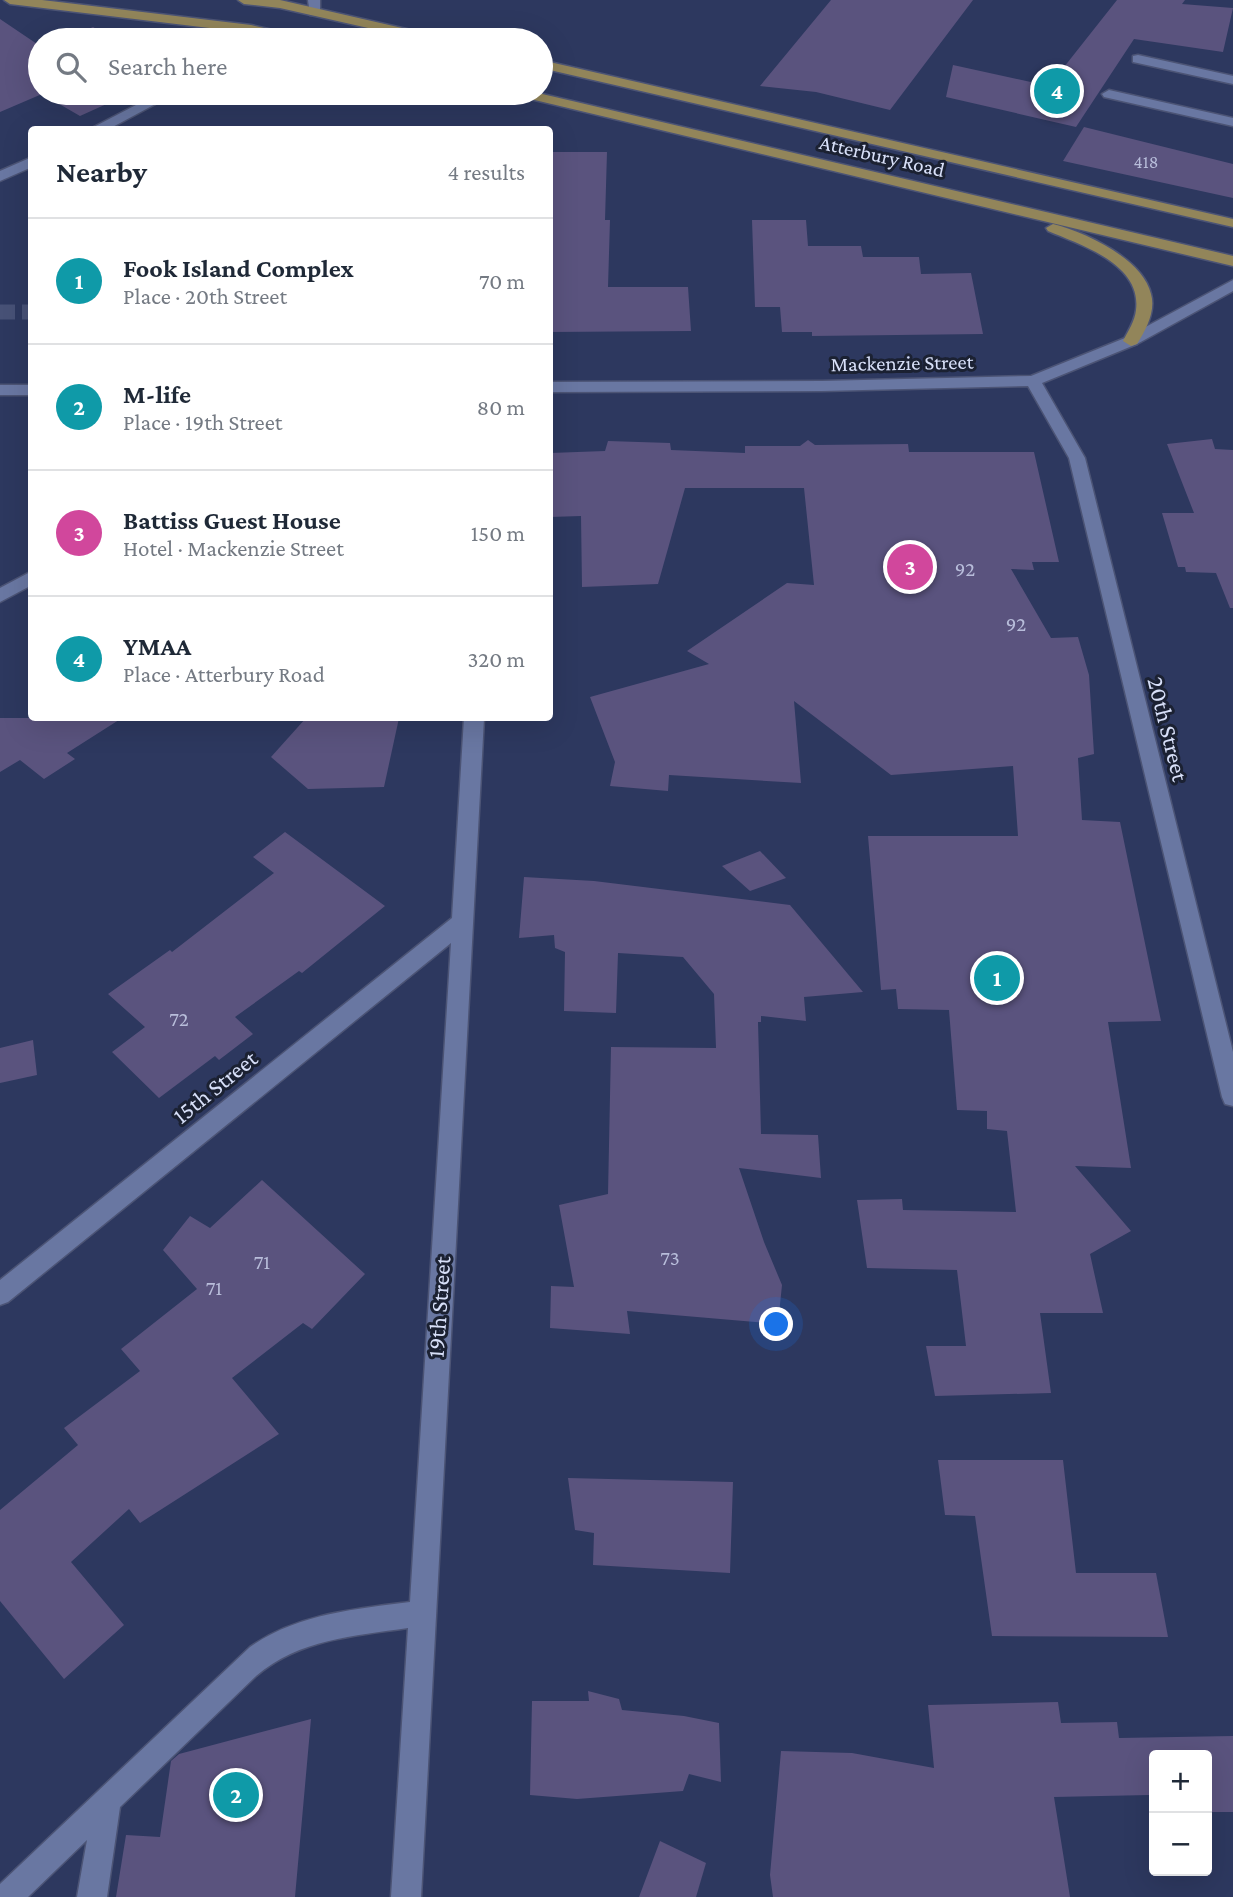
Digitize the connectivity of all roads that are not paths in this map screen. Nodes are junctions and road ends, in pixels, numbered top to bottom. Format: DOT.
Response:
graph roads {
  1 [pos="10,0"];
  2 [pos="252,0"];
  3 [pos="314,6"];
  4 [pos="243,28"];
  5 [pos="394,28"];
  6 [pos="1138,59"];
  7 [pos="553,67"];
  8 [pos="1233,80"];
  9 [pos="1109,94"];
  10 [pos="553,100"];
  11 [pos="145,105"];
  12 [pos="1233,122"];
  13 [pos="103,126"];
  14 [pos="28,163"];
  15 [pos="0,177"];
  16 [pos="957,195"];
  17 [pos="1233,223"];
  18 [pos="1233,261"];
  19 [pos="1233,285"];
  20 [pos="1131,341"];
  21 [pos="1033,381"];
  22 [pos="553,387"];
  23 [pos="0,390"];
  24 [pos="28,390"];
  25 [pos="28,580"];
  26 [pos="0,596"];
  27 [pos="474,721"];
  28 [pos="463,921"];
  29 [pos="1233,1097"];
  30 [pos="0,1294"];
  31 [pos="423,1613"];
  32 [pos="107,1802"];
  33 [pos="7,1897"];
  34 [pos="92,1897"];
  35 [pos="406,1897"];
  1 -- 4 [label="main road"];
  2 -- 3 [label="main road"];
  3 -- 5 [label="main road"];
  6 -- 8 [label="street"];
  7 -- 17 [label="main road, Atterbury Road"];
  9 -- 12 [label="street"];
  10 -- 16 [label="main road, Atterbury Road"];
  11 -- 13 [label="street"];
  14 -- 15 [label="street"];
  16 -- 18 [label="main road, Atterbury Road"];
  16 -- 20 [label="main road"];
  19 -- 20 [label="street, Mackenzie Street"];
  20 -- 21 [label="street, Mackenzie Street"];
  21 -- 22 [label="street, Mackenzie Street"];
  21 -- 29 [label="street, 20th Street"];
  23 -- 24 [label="street"];
  25 -- 26 [label="street"];
  27 -- 28 [label="street, 19th Street"];
  28 -- 30 [label="street, 15th Street"];
  28 -- 31 [label="street, 19th Street"];
  31 -- 32 [label="street"];
  31 -- 35 [label="street, 19th Street"];
  32 -- 33 [label="street"];
  32 -- 34 [label="street"];
}
